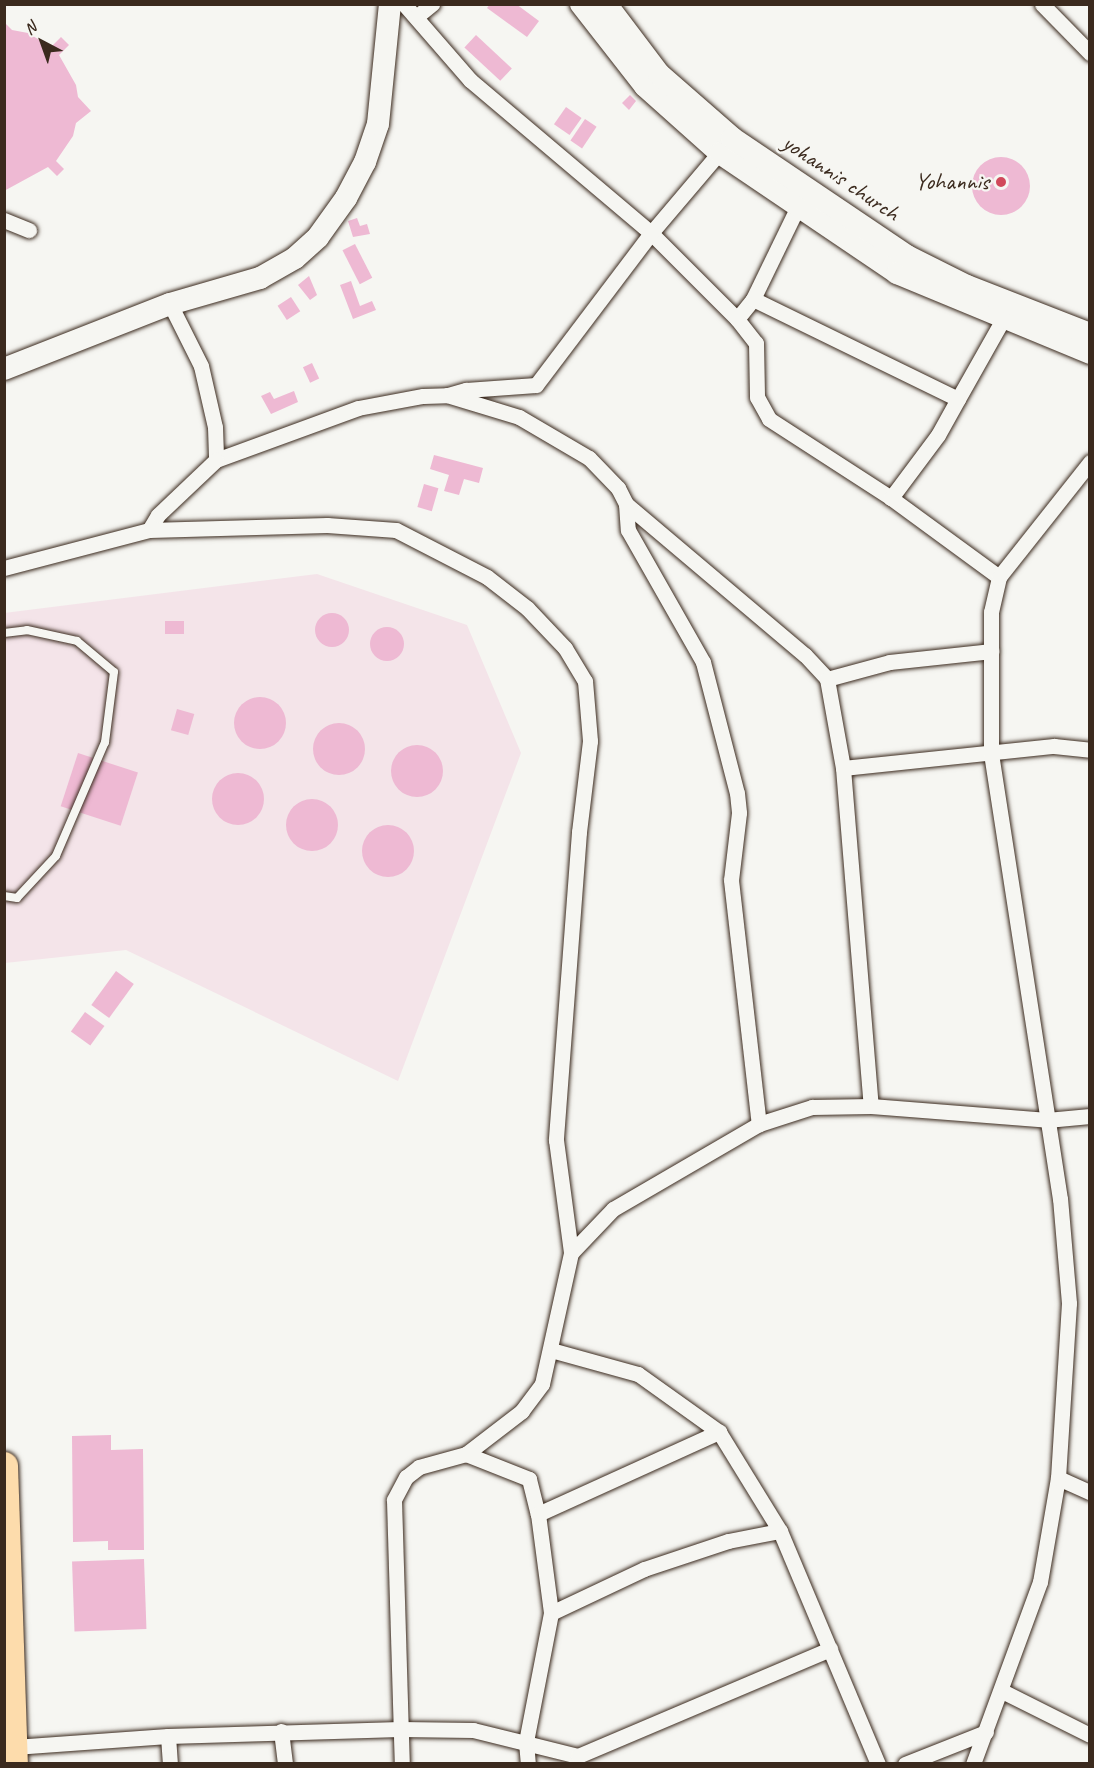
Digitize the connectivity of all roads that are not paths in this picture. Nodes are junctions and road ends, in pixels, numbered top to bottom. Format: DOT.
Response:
graph roads {
  1 [pos="390,4"];
  2 [pos="404,4"];
  3 [pos="432,4"];
  4 [pos="581,4"];
  5 [pos="1042,4"];
  6 [pos="605,14"];
  7 [pos="416,17"];
  8 [pos="1089,53"];
  9 [pos="726,145"];
  10 [pos="803,196"];
  11 [pos="4,220"];
  12 [pos="29,230"];
  13 [pos="651,233"];
  14 [pos="753,298"];
  15 [pos="170,304"];
  16 [pos="737,319"];
  17 [pos="1003,319"];
  18 [pos="1089,334"];
  19 [pos="1089,353"];
  20 [pos="4,369"];
  21 [pos="447,396"];
  22 [pos="958,399"];
  23 [pos="216,460"];
  24 [pos="1089,462"];
  25 [pos="891,498"];
  26 [pos="626,504"];
  27 [pos="148,530"];
  28 [pos="4,568"];
  29 [pos="999,577"];
  30 [pos="4,633"];
  31 [pos="991,651"];
  32 [pos="827,679"];
  33 [pos="1089,750"];
  34 [pos="991,753"];
  35 [pos="843,768"];
  36 [pos="4,896"];
  37 [pos="871,1107"];
  38 [pos="1089,1116"];
  39 [pos="1047,1119"];
  40 [pos="759,1124"];
  41 [pos="571,1253"];
  42 [pos="551,1350"];
  43 [pos="719,1432"];
  44 [pos="466,1454"];
  45 [pos="4,1467"];
  46 [pos="1058,1478"];
  47 [pos="1089,1492"];
  48 [pos="538,1514"];
  49 [pos="780,1531"];
  50 [pos="8,1586"];
  51 [pos="551,1613"];
  52 [pos="830,1649"];
  53 [pos="1002,1690"];
  54 [pos="400,1729"];
  55 [pos="282,1731"];
  56 [pos="986,1732"];
  57 [pos="1089,1735"];
  58 [pos="168,1736"];
  59 [pos="526,1742"];
  60 [pos="14,1755"];
  61 [pos="170,1764"];
  62 [pos="285,1764"];
  63 [pos="402,1764"];
  64 [pos="528,1764"];
  65 [pos="878,1764"];
  66 [pos="905,1764"];
  67 [pos="973,1764"];
  1 -- 15 [label="street"];
  2 -- 7 [label="street"];
  3 -- 7 [label="street"];
  4 -- 6 [label="street"];
  5 -- 8 [label="street"];
  6 -- 9 [label="street"];
  7 -- 13 [label="street"];
  9 -- 10 [label="street"];
  9 -- 13 [label="street"];
  10 -- 14 [label="street"];
  10 -- 17 [label="street"];
  10 -- 18 [label="street, yohannis church"];
  11 -- 12 [label="street"];
  13 -- 16 [label="street"];
  13 -- 21 [label="street"];
  14 -- 16 [label="street"];
  14 -- 22 [label="street"];
  15 -- 20 [label="street"];
  15 -- 23 [label="street"];
  16 -- 25 [label="street"];
  17 -- 19 [label="street"];
  17 -- 22 [label="street"];
  21 -- 23 [label="street"];
  21 -- 26 [label="street"];
  22 -- 25 [label="street"];
  23 -- 27 [label="street"];
  24 -- 29 [label="street"];
  25 -- 29 [label="street"];
  26 -- 32 [label="street"];
  26 -- 40 [label="street"];
  27 -- 28 [label="street"];
  27 -- 41 [label="street"];
  29 -- 31 [label="street"];
  30 -- 36 [label="lane"];
  31 -- 32 [label="street"];
  31 -- 34 [label="street"];
  32 -- 35 [label="street"];
  33 -- 34 [label="street"];
  34 -- 35 [label="street"];
  34 -- 39 [label="street"];
  35 -- 37 [label="street"];
  37 -- 39 [label="street"];
  37 -- 40 [label="street"];
  38 -- 39 [label="street"];
  39 -- 46 [label="street"];
  40 -- 41 [label="street"];
  41 -- 42 [label="street"];
  42 -- 43 [label="street"];
  42 -- 44 [label="street"];
  43 -- 48 [label="street"];
  43 -- 49 [label="street"];
  44 -- 48 [label="street"];
  44 -- 54 [label="street"];
  45 -- 50 [label="highway"];
  46 -- 47 [label="street"];
  46 -- 53 [label="street"];
  48 -- 51 [label="street"];
  49 -- 51 [label="street"];
  49 -- 52 [label="street"];
  50 -- 60 [label="highway"];
  51 -- 59 [label="street"];
  52 -- 59 [label="street"];
  52 -- 65 [label="street"];
  53 -- 56 [label="street"];
  53 -- 57 [label="street"];
  54 -- 55 [label="street"];
  54 -- 59 [label="street"];
  54 -- 63 [label="street"];
  55 -- 58 [label="street"];
  55 -- 62 [label="street"];
  56 -- 66 [label="street"];
  56 -- 67 [label="street"];
  58 -- 60 [label="street"];
  58 -- 61 [label="street"];
  59 -- 64 [label="street"];
}
